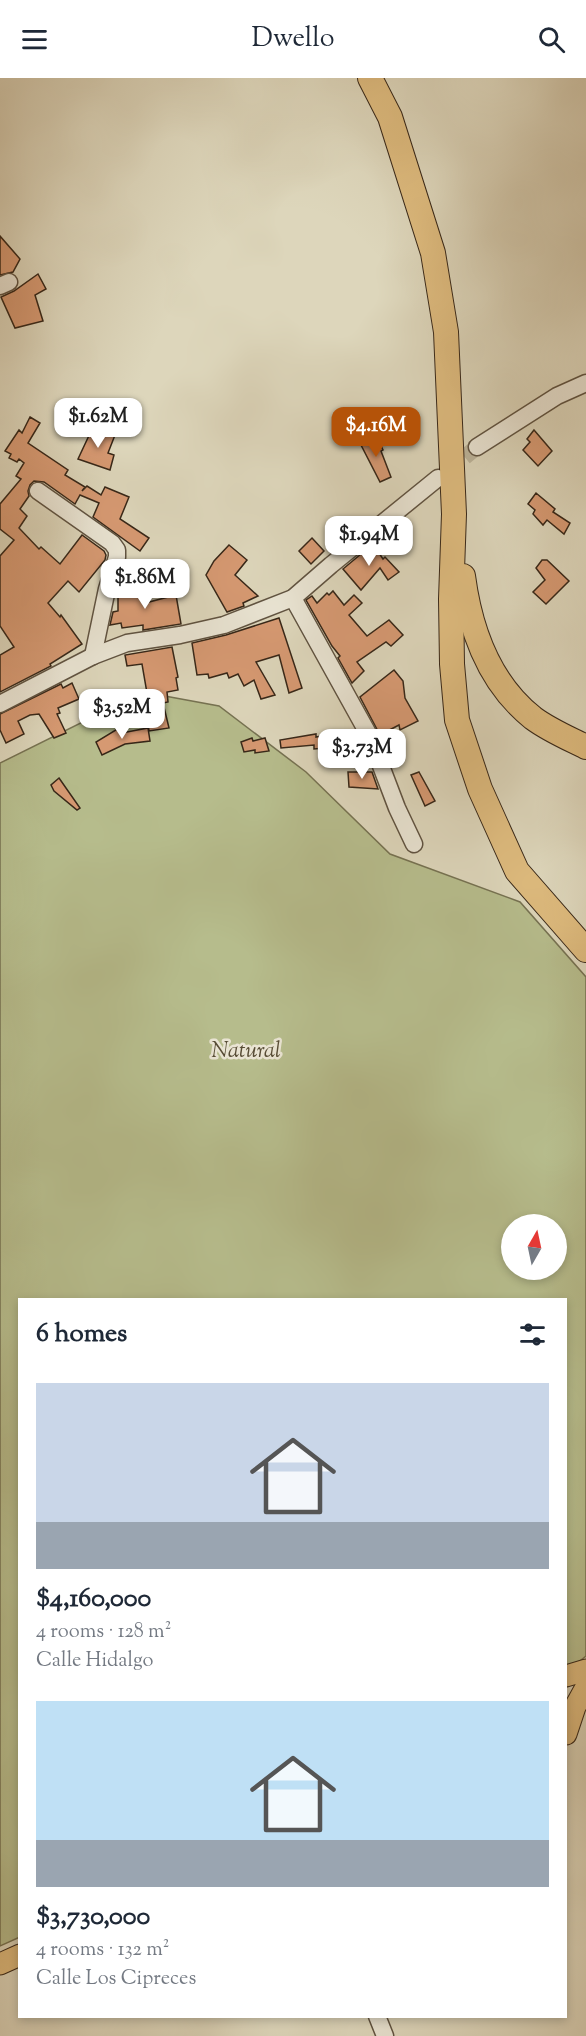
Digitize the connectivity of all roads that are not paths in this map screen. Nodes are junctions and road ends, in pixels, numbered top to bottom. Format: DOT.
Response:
graph roads {
  1 [pos="370,78"];
  2 [pos="586,382"];
  3 [pos="477,447"];
  4 [pos="438,478"];
  5 [pos="38,491"];
  6 [pos="454,514"];
  7 [pos="293,598"];
  8 [pos="93,656"];
  9 [pos="0,704"];
  10 [pos="586,747"];
  11 [pos="414,844"];
  12 [pos="586,950"];
  13 [pos="586,1670"];
  14 [pos="567,1676"];
  15 [pos="586,1678"];
  16 [pos="586,1688"];
  17 [pos="567,1693"];
  18 [pos="567,1731"];
  19 [pos="18,1956"];
  20 [pos="0,1964"];
  21 [pos="378,2018"];
  22 [pos="386,2036"];
  1 -- 6 [label="highway"];
  2 -- 3 [label="street"];
  4 -- 7 [label="street"];
  5 -- 8 [label="street"];
  6 -- 10 [label="highway"];
  6 -- 12 [label="highway"];
  7 -- 8 [label="street"];
  7 -- 11 [label="street"];
  8 -- 9 [label="street"];
  13 -- 14 [label="main road"];
  15 -- 17 [label="main road"];
  16 -- 18 [label="main road"];
  19 -- 20 [label="main road"];
  21 -- 22 [label="street"];
}
